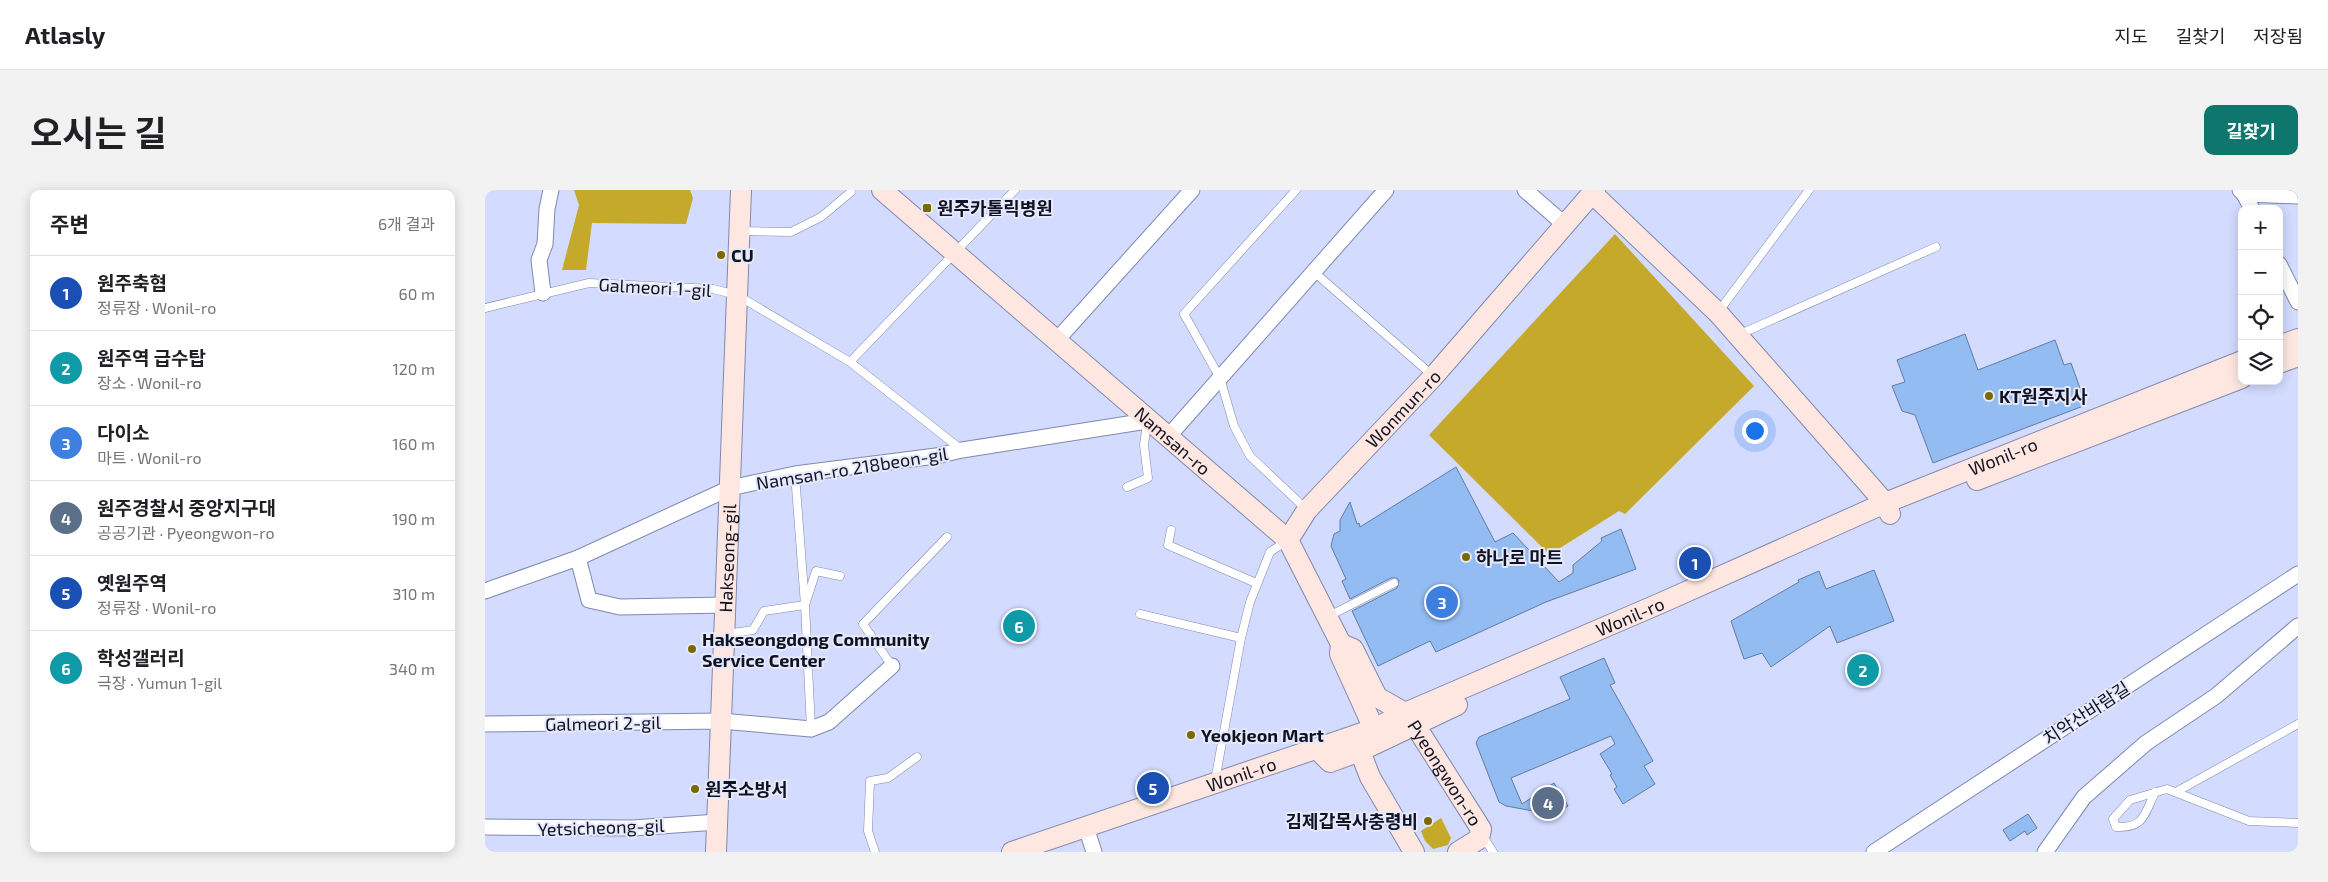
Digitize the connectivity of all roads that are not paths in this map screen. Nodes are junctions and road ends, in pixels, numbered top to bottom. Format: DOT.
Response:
graph roads {
  1 [pos="551,190"];
  2 [pos="741,190"];
  3 [pos="883,190"];
  4 [pos="1015,190"];
  5 [pos="1192,190"];
  6 [pos="1295,190"];
  7 [pos="1386,190"];
  8 [pos="1525,190"];
  9 [pos="1809,190"];
  10 [pos="851,192"];
  11 [pos="1594,192"];
  12 [pos="2242,192"];
  13 [pos="2298,196"];
  14 [pos="2250,205"];
  15 [pos="1564,224"];
  16 [pos="740,231"];
  17 [pos="1936,247"];
  18 [pos="955,254"];
  19 [pos="1313,272"];
  20 [pos="2283,272"];
  21 [pos="543,293"];
  22 [pos="737,295"];
  23 [pos="2298,302"];
  24 [pos="485,308"];
  25 [pos="1718,313"];
  26 [pos="1736,336"];
  27 [pos="2298,339"];
  28 [pos="1056,341"];
  29 [pos="2283,345"];
  30 [pos="2298,356"];
  31 [pos="850,362"];
  32 [pos="2283,362"];
  33 [pos="2238,363"];
  34 [pos="1433,376"];
  35 [pos="1220,378"];
  36 [pos="2238,379"];
  37 [pos="1147,421"];
  38 [pos="1167,438"];
  39 [pos="961,450"];
  40 [pos="795,474"];
  41 [pos="1127,487"];
  42 [pos="730,488"];
  43 [pos="1887,508"];
  44 [pos="1307,510"];
  45 [pos="1171,530"];
  46 [pos="947,537"];
  47 [pos="1288,540"];
  48 [pos="578,558"];
  49 [pos="2298,574"];
  50 [pos="840,576"];
  51 [pos="1256,583"];
  52 [pos="1393,583"];
  53 [pos="485,591"];
  54 [pos="725,605"];
  55 [pos="805,605"];
  56 [pos="1140,614"];
  57 [pos="1328,617"];
  58 [pos="2298,626"];
  59 [pos="724,635"];
  60 [pos="1241,638"];
  61 [pos="1341,644"];
  62 [pos="892,666"];
  63 [pos="1410,719"];
  64 [pos="721,722"];
  65 [pos="485,724"];
  66 [pos="2298,724"];
  67 [pos="811,729"];
  68 [pos="1374,729"];
  69 [pos="1317,749"];
  70 [pos="1360,751"];
  71 [pos="917,758"];
  72 [pos="1215,782"];
  73 [pos="2155,792"];
  74 [pos="2176,792"];
  75 [pos="717,822"];
  76 [pos="2298,823"];
  77 [pos="1087,827"];
  78 [pos="485,828"];
  79 [pos="1481,834"];
  80 [pos="716,852"];
  81 [pos="875,852"];
  82 [pos="1012,852"];
  83 [pos="1094,852"];
  84 [pos="1414,852"];
  85 [pos="1458,852"];
  86 [pos="1493,852"];
  87 [pos="1874,852"];
  88 [pos="2045,852"];
  1 -- 21 [label="street"];
  2 -- 16 [label="street, Hakseong-gil"];
  3 -- 18 [label="street, Namsan-ro"];
  4 -- 18 [label="lane"];
  5 -- 28 [label="street"];
  6 -- 35 [label="lane"];
  7 -- 19 [label="street"];
  8 -- 15 [label="street"];
  9 -- 25 [label="lane"];
  10 -- 16 [label="lane"];
  11 -- 15 [label="street, Wonmun-ro"];
  11 -- 25 [label="street"];
  12 -- 13 [label="street"];
  12 -- 14 [label="street"];
  15 -- 34 [label="street, Wonmun-ro"];
  16 -- 22 [label="street, Hakseong-gil"];
  17 -- 26 [label="lane"];
  18 -- 28 [label="street, Namsan-ro"];
  18 -- 31 [label="lane"];
  19 -- 34 [label="lane"];
  19 -- 35 [label="street"];
  20 -- 23 [label="street"];
  21 -- 22 [label="lane, Galmeori 1-gil"];
  21 -- 24 [label="lane, Galmeori 1-gil"];
  22 -- 31 [label="lane"];
  22 -- 42 [label="street, Hakseong-gil"];
  25 -- 26 [label="street"];
  26 -- 43 [label="street"];
  27 -- 29 [label="street"];
  28 -- 37 [label="street, Namsan-ro"];
  30 -- 32 [label="street"];
  31 -- 39 [label="lane"];
  33 -- 43 [label="street, Wonil-ro"];
  34 -- 44 [label="street, Wonmun-ro"];
  35 -- 38 [label="street"];
  35 -- 44 [label="lane"];
  36 -- 43 [label="street, Wonil-ro"];
  37 -- 38 [label="street, Namsan-ro"];
  37 -- 39 [label="street, Namsan-ro 218beon-gil"];
  37 -- 41 [label="lane"];
  38 -- 47 [label="street, Namsan-ro"];
  39 -- 40 [label="street, Namsan-ro 218beon-gil"];
  40 -- 42 [label="street, Namsan-ro 218beon-gil"];
  40 -- 55 [label="lane"];
  42 -- 48 [label="street, Namsan-ro 218beon-gil"];
  42 -- 54 [label="street, Hakseong-gil"];
  43 -- 63 [label="street, Wonil-ro"];
  43 -- 63 [label="street, Wonil-ro"];
  44 -- 47 [label="street, Wonmun-ro"];
  45 -- 51 [label="lane"];
  46 -- 62 [label="lane"];
  47 -- 51 [label="lane"];
  47 -- 57 [label="street"];
  48 -- 53 [label="street, Namsan-ro 218beon-gil"];
  48 -- 54 [label="street"];
  49 -- 87 [label="street, 치악산바람길"];
  50 -- 55 [label="lane"];
  51 -- 60 [label="lane"];
  52 -- 57 [label="lane"];
  54 -- 59 [label="street, Hakseong-gil"];
  55 -- 59 [label="lane"];
  55 -- 67 [label="lane"];
  56 -- 60 [label="lane"];
  57 -- 61 [label="street"];
  58 -- 88 [label="street"];
  59 -- 64 [label="street, Hakseong-gil"];
  60 -- 72 [label="lane"];
  61 -- 63 [label="street"];
  61 -- 68 [label="street"];
  62 -- 67 [label="street"];
  63 -- 68 [label="street, Wonil-ro"];
  63 -- 70 [label="street"];
  63 -- 79 [label="street, Pyeongwon-ro"];
  64 -- 65 [label="street, Galmeori 2-gil"];
  64 -- 67 [label="street, Galmeori 2-gil"];
  64 -- 75 [label="street, Hakseong-gil"];
  66 -- 74 [label="lane"];
  68 -- 69 [label="street, Wonil-ro"];
  68 -- 70 [label="street"];
  69 -- 70 [label="street"];
  69 -- 72 [label="street, Wonil-ro"];
  70 -- 84 [label="street"];
  71 -- 81 [label="lane"];
  72 -- 77 [label="street, Wonil-ro"];
  73 -- 73 [label="lane"];
  73 -- 74 [label="lane"];
  74 -- 76 [label="lane"];
  75 -- 78 [label="street, Yetsicheong-gil"];
  75 -- 80 [label="street, Hakseong-gil"];
  77 -- 82 [label="street, Wonil-ro"];
  77 -- 83 [label="street"];
  79 -- 85 [label="street, Pyeongwon-ro"];
  79 -- 86 [label="lane"];
}
